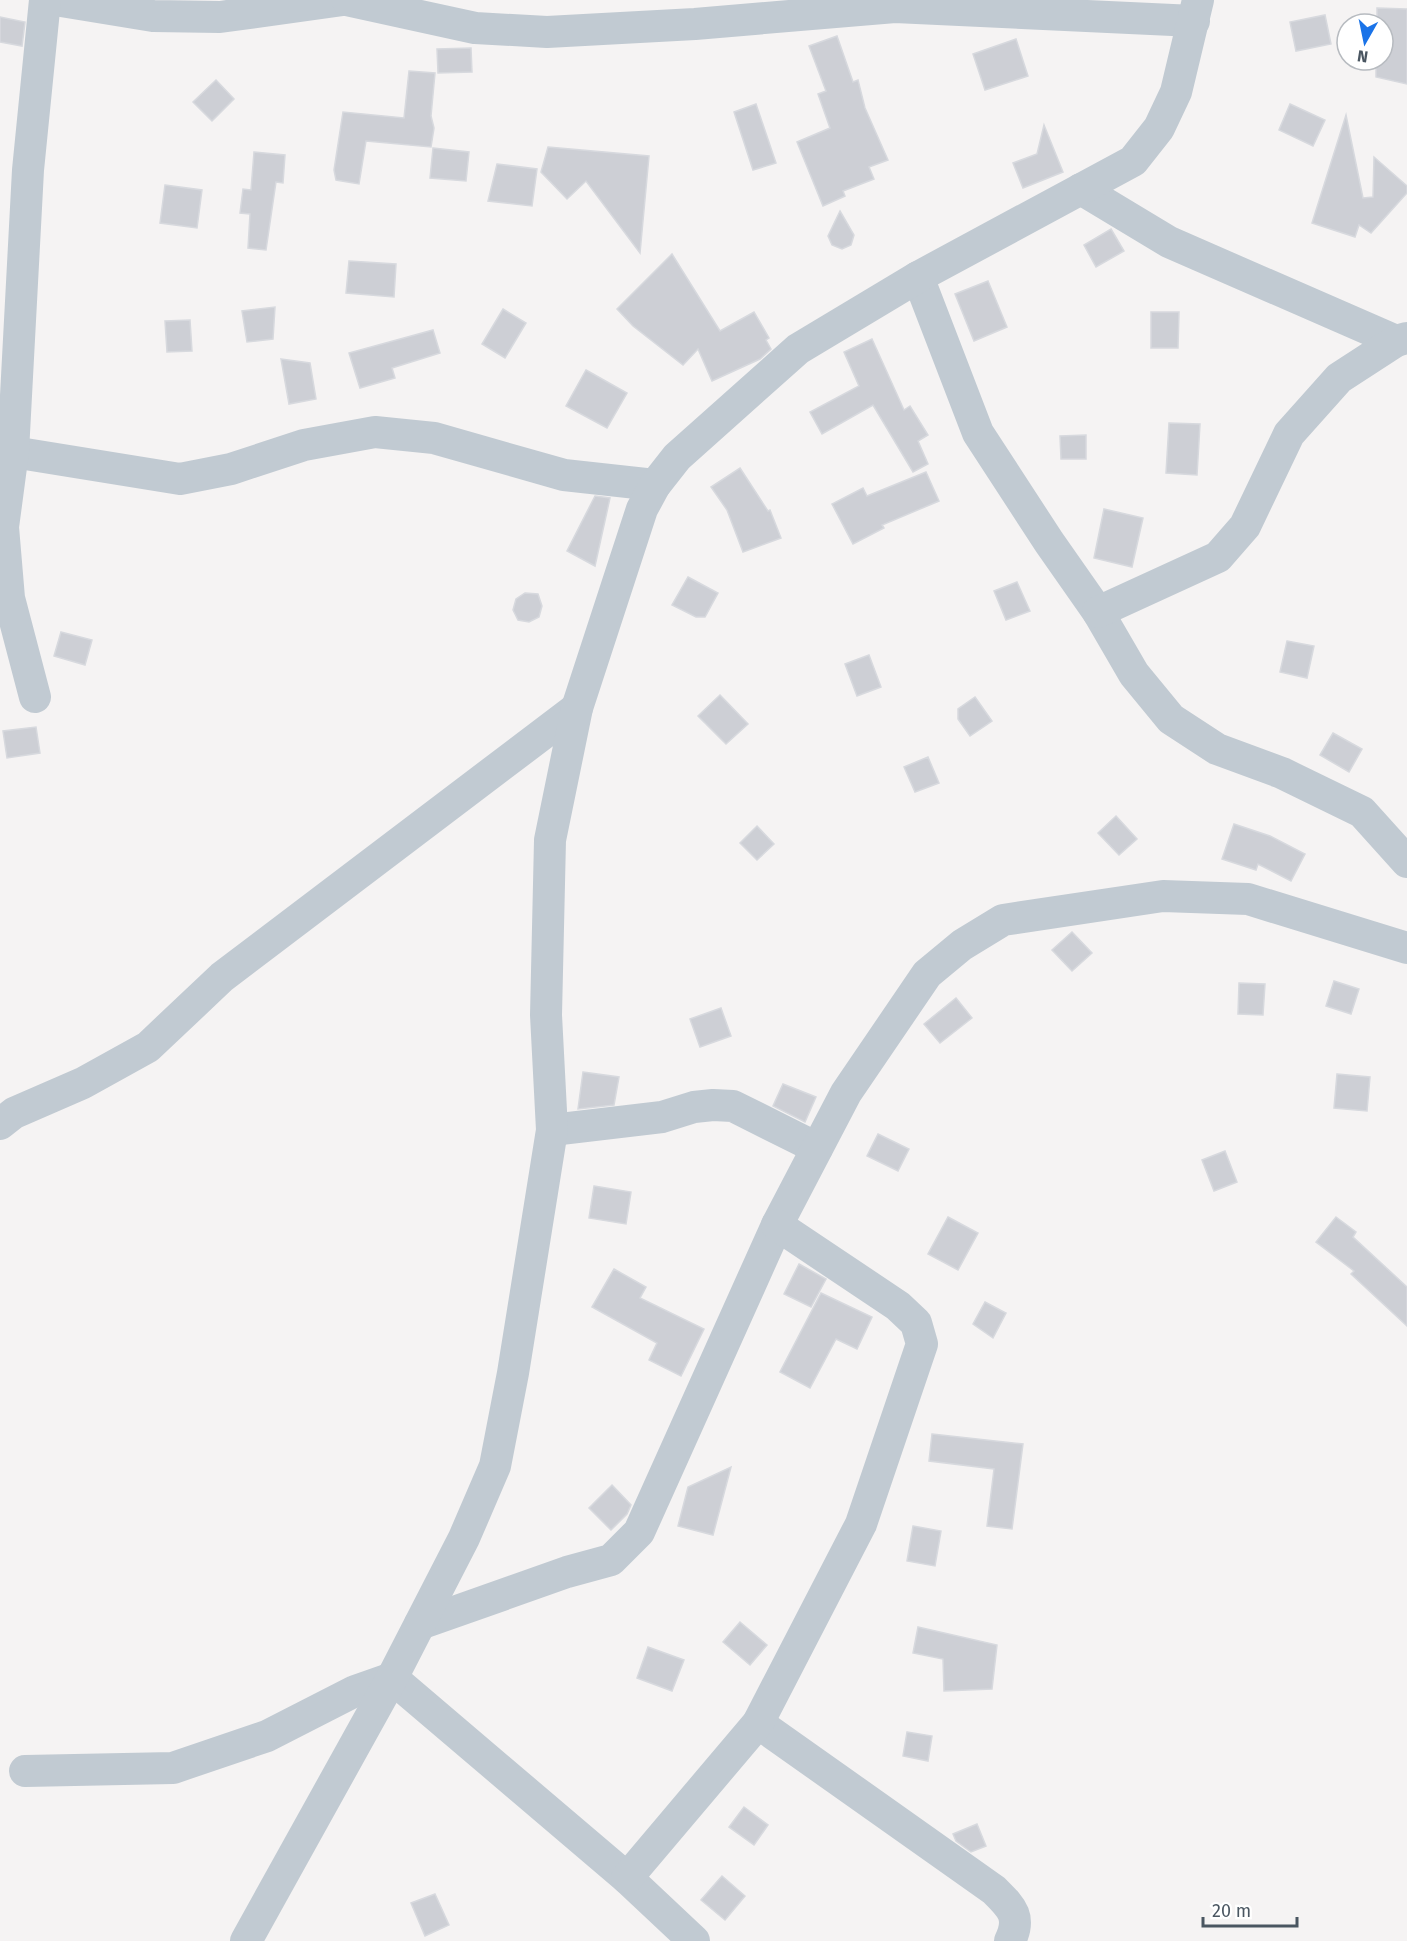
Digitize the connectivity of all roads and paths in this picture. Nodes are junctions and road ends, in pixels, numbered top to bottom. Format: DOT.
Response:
graph roads {
  1 [pos="45,0"];
  2 [pos="55,0"];
  3 [pos="345,0"];
  4 [pos="1196,11"];
  5 [pos="1080,189"];
  6 [pos="918,277"];
  7 [pos="1401,340"];
  8 [pos="8,379"];
  9 [pos="13,452"];
  10 [pos="655,485"];
  11 [pos="1098,612"];
  12 [pos="35,697"];
  13 [pos="577,708"];
  14 [pos="1407,862"];
  15 [pos="1407,948"];
  16 [pos="0,1124"];
  17 [pos="552,1130"];
  18 [pos="817,1148"];
  19 [pos="777,1224"];
  20 [pos="420,1624"];
  21 [pos="392,1678"];
  22 [pos="758,1723"];
  23 [pos="25,1771"];
  24 [pos="627,1878"];
  25 [pos="249,1939"];
  26 [pos="694,1941"];
  27 [pos="1010,1941"];
  1 -- 8 [label="street"];
  2 -- 3 [label="street"];
  3 -- 4 [label="street"];
  4 -- 5 [label="street"];
  5 -- 6 [label="street"];
  5 -- 7 [label="street"];
  6 -- 10 [label="street"];
  6 -- 11 [label="street"];
  7 -- 11 [label="street"];
  8 -- 9 [label="street"];
  9 -- 10 [label="street"];
  9 -- 12 [label="street"];
  10 -- 13 [label="street"];
  11 -- 14 [label="street"];
  13 -- 16 [label="street"];
  13 -- 17 [label="street"];
  15 -- 18 [label="street"];
  17 -- 18 [label="street"];
  17 -- 20 [label="street"];
  18 -- 19 [label="street"];
  19 -- 20 [label="street"];
  19 -- 22 [label="street"];
  20 -- 21 [label="street"];
  21 -- 23 [label="street"];
  21 -- 24 [label="street"];
  21 -- 25 [label="street"];
  22 -- 24 [label="street"];
  22 -- 27 [label="street"];
  24 -- 26 [label="street"];
}
